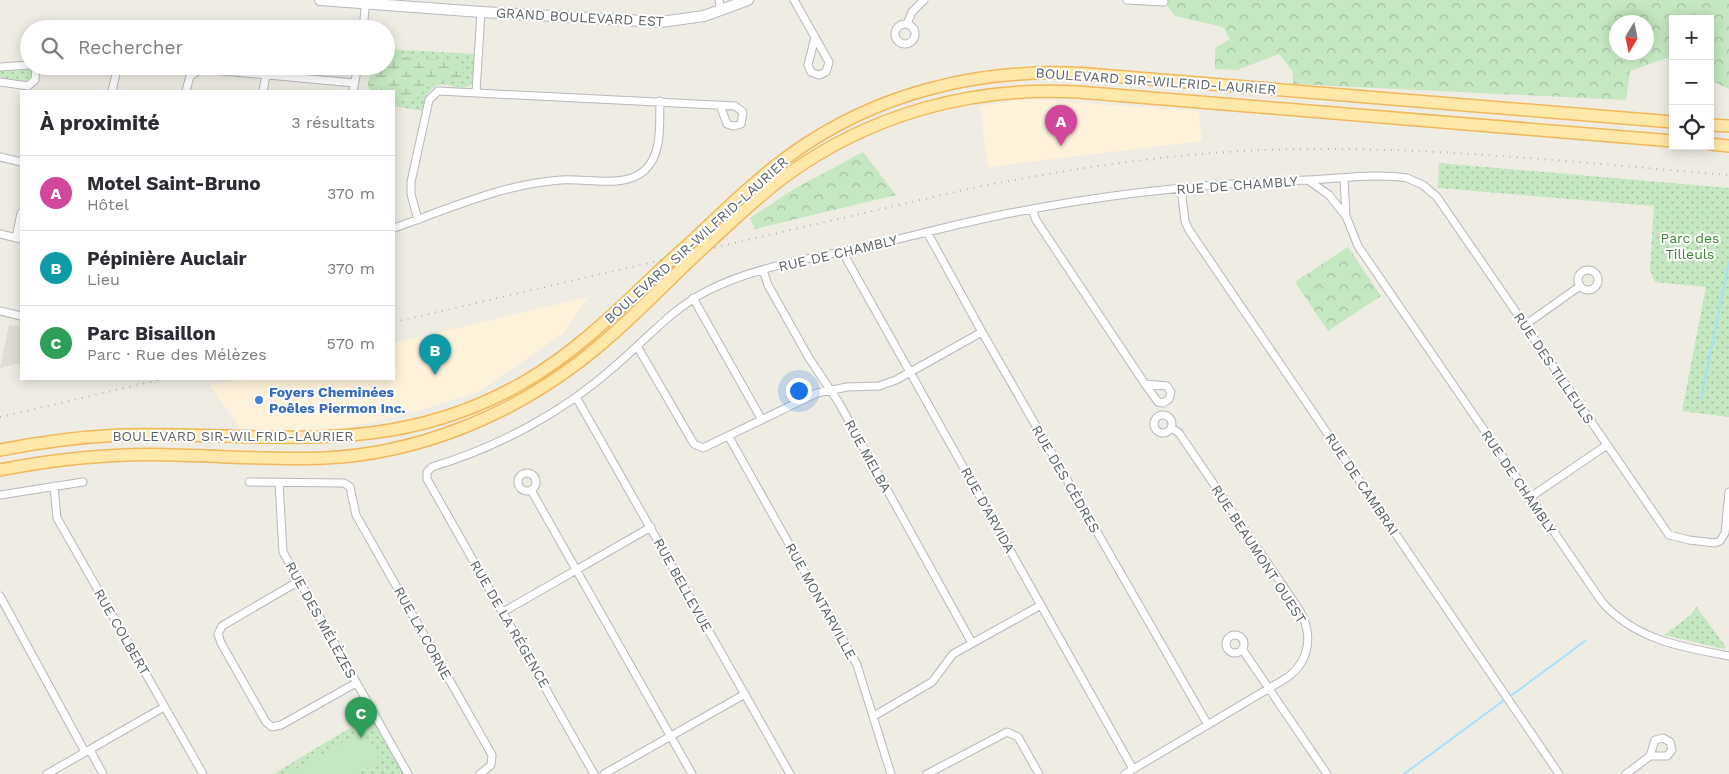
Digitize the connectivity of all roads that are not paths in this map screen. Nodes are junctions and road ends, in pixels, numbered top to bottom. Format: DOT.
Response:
graph roads {
  1 [pos="320,0"];
  2 [pos="719,0"];
  3 [pos="748,0"];
  4 [pos="794,0"];
  5 [pos="924,0"];
  6 [pos="1127,0"];
  7 [pos="365,2"];
  8 [pos="1164,2"];
  9 [pos="721,11"];
  10 [pos="481,12"];
  11 [pos="364,20"];
  12 [pos="907,24"];
  13 [pos="815,37"];
  14 [pos="20,66"];
  15 [pos="0,67"];
  16 [pos="35,75"];
  17 [pos="116,75"];
  18 [pos="192,75"];
  19 [pos="266,75"];
  20 [pos="356,75"];
  21 [pos="0,82"];
  22 [pos="354,83"];
  23 [pos="112,90"];
  24 [pos="186,90"];
  25 [pos="263,90"];
  26 [pos="353,90"];
  27 [pos="476,92"];
  28 [pos="660,101"];
  29 [pos="720,105"];
  30 [pos="1669,122"];
  31 [pos="1714,125"];
  32 [pos="1729,126"];
  33 [pos="1669,141"];
  34 [pos="1714,144"];
  35 [pos="1729,146"];
  36 [pos="0,157"];
  37 [pos="20,162"];
  38 [pos="1344,178"];
  39 [pos="1308,180"];
  40 [pos="1180,188"];
  41 [pos="1032,209"];
  42 [pos="1346,216"];
  43 [pos="418,220"];
  44 [pos="20,221"];
  45 [pos="395,228"];
  46 [pos="927,232"];
  47 [pos="0,234"];
  48 [pos="18,238"];
  49 [pos="845,251"];
  50 [pos="763,270"];
  51 [pos="1580,286"];
  52 [pos="693,298"];
  53 [pos="0,311"];
  54 [pos="20,316"];
  55 [pos="1525,325"];
  56 [pos="982,332"];
  57 [pos="637,346"];
  58 [pos="911,373"];
  59 [pos="1145,384"];
  60 [pos="830,390"];
  61 [pos="576,397"];
  62 [pos="762,420"];
  63 [pos="1172,428"];
  64 [pos="729,437"];
  65 [pos="1607,445"];
  66 [pos="0,450"];
  67 [pos="0,470"];
  68 [pos="426,474"];
  69 [pos="82,482"];
  70 [pos="249,482"];
  71 [pos="279,483"];
  72 [pos="54,486"];
  73 [pos="531,490"];
  74 [pos="1729,492"];
  75 [pos="0,495"];
  76 [pos="1529,498"];
  77 [pos="651,527"];
  78 [pos="577,569"];
  79 [pos="299,582"];
  80 [pos="0,596"];
  81 [pos="1042,605"];
  82 [pos="503,612"];
  83 [pos="972,643"];
  84 [pos="1242,649"];
  85 [pos="1729,656"];
  86 [pos="356,683"];
  87 [pos="1269,688"];
  88 [pos="745,694"];
  89 [pos="164,707"];
  90 [pos="874,716"];
  91 [pos="1208,725"];
  92 [pos="671,736"];
  93 [pos="87,751"];
  94 [pos="1650,756"];
  95 [pos="1133,769"];
  96 [pos="47,774"];
  97 [pos="103,774"];
  98 [pos="203,774"];
  99 [pos="408,774"];
  100 [pos="480,774"];
  101 [pos="594,774"];
  102 [pos="604,774"];
  103 [pos="692,774"];
  104 [pos="790,774"];
  105 [pos="891,774"];
  106 [pos="927,774"];
  107 [pos="1039,774"];
  108 [pos="1125,774"];
  109 [pos="1327,774"];
  110 [pos="1559,774"];
  111 [pos="1626,774"];
  1 -- 7 [label="street, GRAND BOULEVARD EST"];
  2 -- 9 [label="street"];
  3 -- 9 [label="street, GRAND BOULEVARD EST"];
  4 -- 13 [label="street"];
  5 -- 12 [label="street"];
  6 -- 8 [label="street"];
  7 -- 10 [label="street, GRAND BOULEVARD EST"];
  7 -- 11 [label="street"];
  9 -- 10 [label="street, GRAND BOULEVARD EST"];
  10 -- 27 [label="street"];
  13 -- 13 [label="street"];
  14 -- 15 [label="street"];
  16 -- 21 [label="street"];
  17 -- 23 [label="street"];
  18 -- 24 [label="street"];
  19 -- 22 [label="street"];
  19 -- 25 [label="street"];
  20 -- 22 [label="street"];
  22 -- 26 [label="street"];
  27 -- 28 [label="street"];
  27 -- 43 [label="street"];
  28 -- 29 [label="street"];
  28 -- 43 [label="street"];
  30 -- 66 [label="main road, BOULEVARD SIR-WILFRID-LAURIER, bridge"];
  31 -- 32 [label="main road"];
  33 -- 67 [label="main road, BOULEVARD SIR-WILFRID-LAURIER, bridge"];
  34 -- 35 [label="main road"];
  36 -- 37 [label="street"];
  38 -- 39 [label="street, RUE DE CHAMBLY"];
  38 -- 42 [label="street, RUE DE CHAMBLY"];
  38 -- 55 [label="street, RUE DES TILLEULS"];
  39 -- 40 [label="street, RUE DE CHAMBLY"];
  39 -- 42 [label="street, RUE DE CHAMBLY"];
  40 -- 41 [label="street, RUE DE CHAMBLY"];
  40 -- 110 [label="street, RUE DE CAMBRAI"];
  41 -- 46 [label="street, RUE DE CHAMBLY"];
  41 -- 59 [label="street"];
  42 -- 76 [label="street, RUE DE CHAMBLY"];
  43 -- 45 [label="street"];
  44 -- 48 [label="street"];
  46 -- 49 [label="street, RUE DE CHAMBLY"];
  46 -- 56 [label="street, RUE DES CÈDRES"];
  47 -- 48 [label="street"];
  49 -- 50 [label="street, RUE DE CHAMBLY"];
  49 -- 58 [label="street, RUE D'ARVIDA"];
  50 -- 52 [label="street, RUE DE CHAMBLY"];
  50 -- 60 [label="street, RUE MELBA"];
  51 -- 55 [label="street"];
  52 -- 57 [label="street, RUE DE CHAMBLY"];
  52 -- 62 [label="street"];
  53 -- 54 [label="street"];
  55 -- 65 [label="street, RUE DES TILLEULS"];
  56 -- 58 [label="street"];
  56 -- 91 [label="street, RUE DES CÈDRES"];
  57 -- 61 [label="street, RUE DE CHAMBLY"];
  57 -- 64 [label="street"];
  58 -- 60 [label="street"];
  58 -- 81 [label="street, RUE D'ARVIDA"];
  60 -- 62 [label="street"];
  60 -- 83 [label="street, RUE MELBA"];
  61 -- 68 [label="street, RUE DE CHAMBLY"];
  61 -- 77 [label="street, RUE BELLEVUE"];
  62 -- 64 [label="street"];
  63 -- 87 [label="street, RUE BEAUMONT OUEST"];
  64 -- 90 [label="street, RUE MONTARVILLE"];
  65 -- 74 [label="street, RUE DES TILLEULS"];
  65 -- 76 [label="street"];
  68 -- 82 [label="street, RUE DE LA RÉGENCE"];
  69 -- 72 [label="street"];
  70 -- 71 [label="street"];
  71 -- 79 [label="street, RUE DES MÉLÈZES"];
  71 -- 100 [label="street, RUE LA CORNE"];
  72 -- 75 [label="street"];
  72 -- 89 [label="street, RUE COLBERT"];
  73 -- 78 [label="street"];
  76 -- 85 [label="street, RUE DE CHAMBLY"];
  77 -- 78 [label="street"];
  77 -- 88 [label="street, RUE BELLEVUE"];
  78 -- 82 [label="street"];
  78 -- 92 [label="street"];
  79 -- 86 [label="street, RUE DES MÉLÈZES"];
  79 -- 86 [label="street"];
  80 -- 93 [label="street"];
  81 -- 83 [label="street"];
  81 -- 95 [label="street, RUE D'ARVIDA"];
  82 -- 101 [label="street, RUE DE LA RÉGENCE"];
  83 -- 90 [label="street"];
  84 -- 87 [label="street"];
  86 -- 99 [label="street, RUE DES MÉLÈZES"];
  87 -- 91 [label="street, RUE BEAUMONT OUEST"];
  87 -- 109 [label="street"];
  88 -- 92 [label="street"];
  88 -- 104 [label="street, RUE BELLEVUE"];
  89 -- 93 [label="street"];
  89 -- 98 [label="street, RUE COLBERT"];
  90 -- 105 [label="street, RUE MONTARVILLE"];
  91 -- 95 [label="street, RUE BEAUMONT OUEST"];
  92 -- 102 [label="street"];
  92 -- 103 [label="street"];
  93 -- 96 [label="street"];
  93 -- 97 [label="street"];
  94 -- 111 [label="street"];
  95 -- 108 [label="street, RUE BEAUMONT OUEST"];
  106 -- 107 [label="street"];
}
